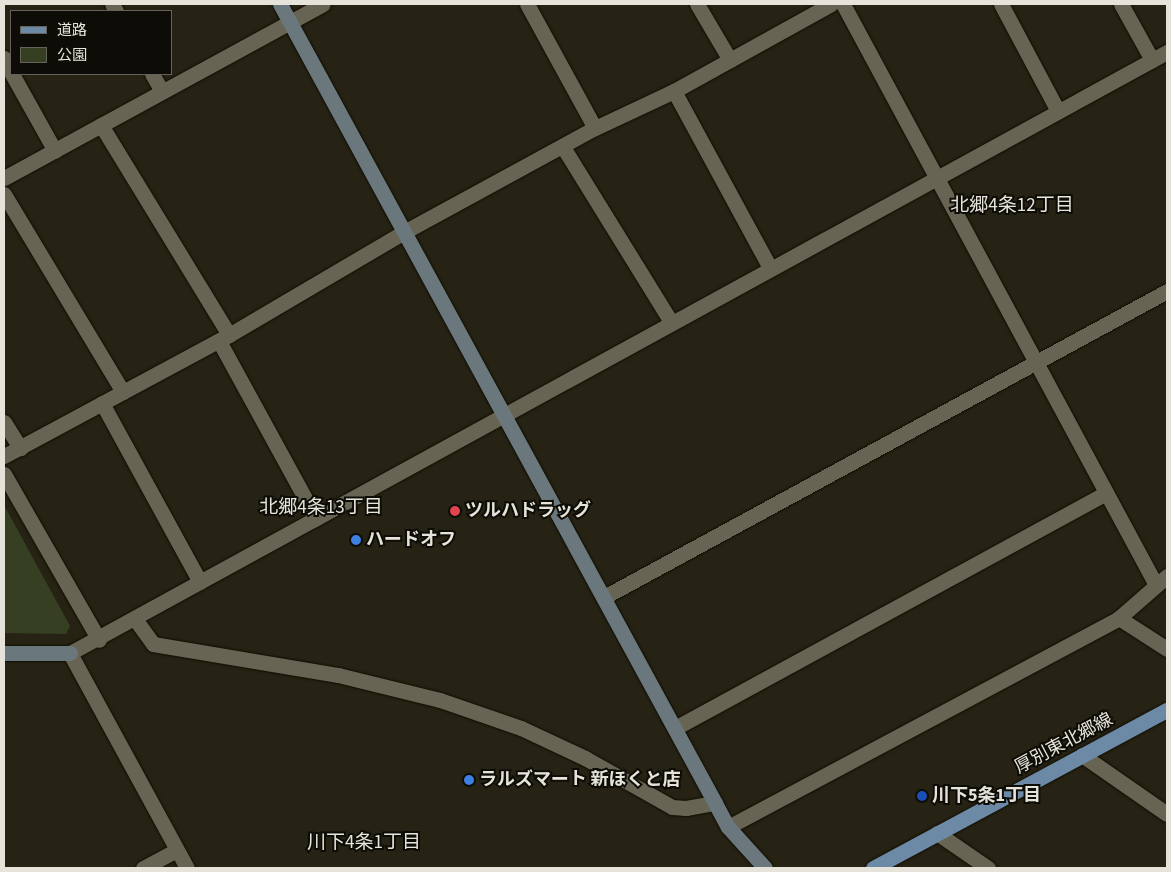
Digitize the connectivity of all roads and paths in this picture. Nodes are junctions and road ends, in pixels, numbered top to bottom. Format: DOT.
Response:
graph roads {
  1 [pos="280,4"];
  2 [pos="323,4"];
  3 [pos="527,4"];
  4 [pos="697,4"];
  5 [pos="831,4"];
  6 [pos="842,4"];
  7 [pos="1001,4"];
  8 [pos="1121,4"];
  9 [pos="290,22"];
  10 [pos="1167,52"];
  11 [pos="4,58"];
  12 [pos="730,60"];
  13 [pos="1152,60"];
  14 [pos="10,69"];
  15 [pos="13,75"];
  16 [pos="153,75"];
  17 [pos="162,91"];
  18 [pos="674,91"];
  19 [pos="1058,111"];
  20 [pos="101,125"];
  21 [pos="595,128"];
  22 [pos="563,147"];
  23 [pos="54,151"];
  24 [pos="4,178"];
  25 [pos="937,178"];
  26 [pos="4,194"];
  27 [pos="404,232"];
  28 [pos="770,268"];
  29 [pos="1167,291"];
  30 [pos="671,322"];
  31 [pos="224,338"];
  32 [pos="1034,363"];
  33 [pos="123,392"];
  34 [pos="102,404"];
  35 [pos="503,414"];
  36 [pos="4,422"];
  37 [pos="20,448"];
  38 [pos="4,456"];
  39 [pos="4,474"];
  40 [pos="1104,494"];
  41 [pos="316,518"];
  42 [pos="1162,581"];
  43 [pos="200,582"];
  44 [pos="604,597"];
  45 [pos="1119,618"];
  46 [pos="135,619"];
  47 [pos="99,640"];
  48 [pos="1167,649"];
  49 [pos="4,653"];
  50 [pos="70,653"];
  51 [pos="1167,710"];
  52 [pos="675,728"];
  53 [pos="1082,755"];
  54 [pos="715,802"];
  55 [pos="1167,814"];
  56 [pos="728,826"];
  57 [pos="937,833"];
  58 [pos="177,850"];
  59 [pos="143,868"];
  60 [pos="187,868"];
  61 [pos="765,868"];
  62 [pos="873,868"];
  63 [pos="988,868"];
  1 -- 9 [label="street"];
  2 -- 9 [label="street"];
  3 -- 21 [label="street"];
  4 -- 12 [label="street"];
  5 -- 12 [label="street"];
  6 -- 25 [label="street"];
  7 -- 19 [label="street"];
  8 -- 13 [label="street"];
  9 -- 17 [label="street"];
  9 -- 27 [label="street"];
  10 -- 13 [label="street"];
  11 -- 14 [label="street"];
  12 -- 18 [label="street"];
  13 -- 19 [label="street"];
  15 -- 23 [label="street"];
  16 -- 17 [label="street"];
  17 -- 20 [label="street"];
  18 -- 21 [label="street"];
  18 -- 28 [label="street"];
  19 -- 25 [label="street"];
  20 -- 23 [label="street"];
  20 -- 31 [label="street"];
  21 -- 22 [label="street"];
  22 -- 27 [label="street"];
  22 -- 30 [label="street"];
  23 -- 24 [label="street"];
  25 -- 28 [label="street"];
  25 -- 32 [label="street"];
  26 -- 33 [label="street"];
  27 -- 31 [label="street"];
  27 -- 35 [label="street"];
  28 -- 30 [label="street"];
  29 -- 32 [label="street"];
  30 -- 35 [label="street"];
  31 -- 33 [label="street"];
  31 -- 41 [label="street"];
  32 -- 40 [label="street"];
  32 -- 44 [label="street"];
  33 -- 34 [label="street"];
  34 -- 37 [label="street"];
  34 -- 43 [label="street"];
  35 -- 41 [label="street"];
  35 -- 44 [label="street"];
  36 -- 37 [label="street"];
  37 -- 38 [label="street"];
  39 -- 47 [label="street"];
  40 -- 42 [label="street"];
  40 -- 52 [label="street"];
  41 -- 43 [label="street"];
  42 -- 45 [label="street"];
  43 -- 46 [label="street"];
  44 -- 52 [label="street"];
  45 -- 48 [label="street"];
  45 -- 56 [label="street"];
  46 -- 47 [label="street"];
  46 -- 54 [label="street"];
  47 -- 50 [label="street"];
  49 -- 50 [label="street"];
  50 -- 58 [label="street"];
  51 -- 53 [label="main road, 厚別東北郷線"];
  52 -- 54 [label="street"];
  53 -- 55 [label="street"];
  53 -- 57 [label="main road, 厚別東北郷線"];
  54 -- 56 [label="street"];
  56 -- 61 [label="street"];
  57 -- 62 [label="main road, 厚別東北郷線"];
  57 -- 63 [label="street"];
  58 -- 59 [label="street"];
  58 -- 60 [label="street"];
}
